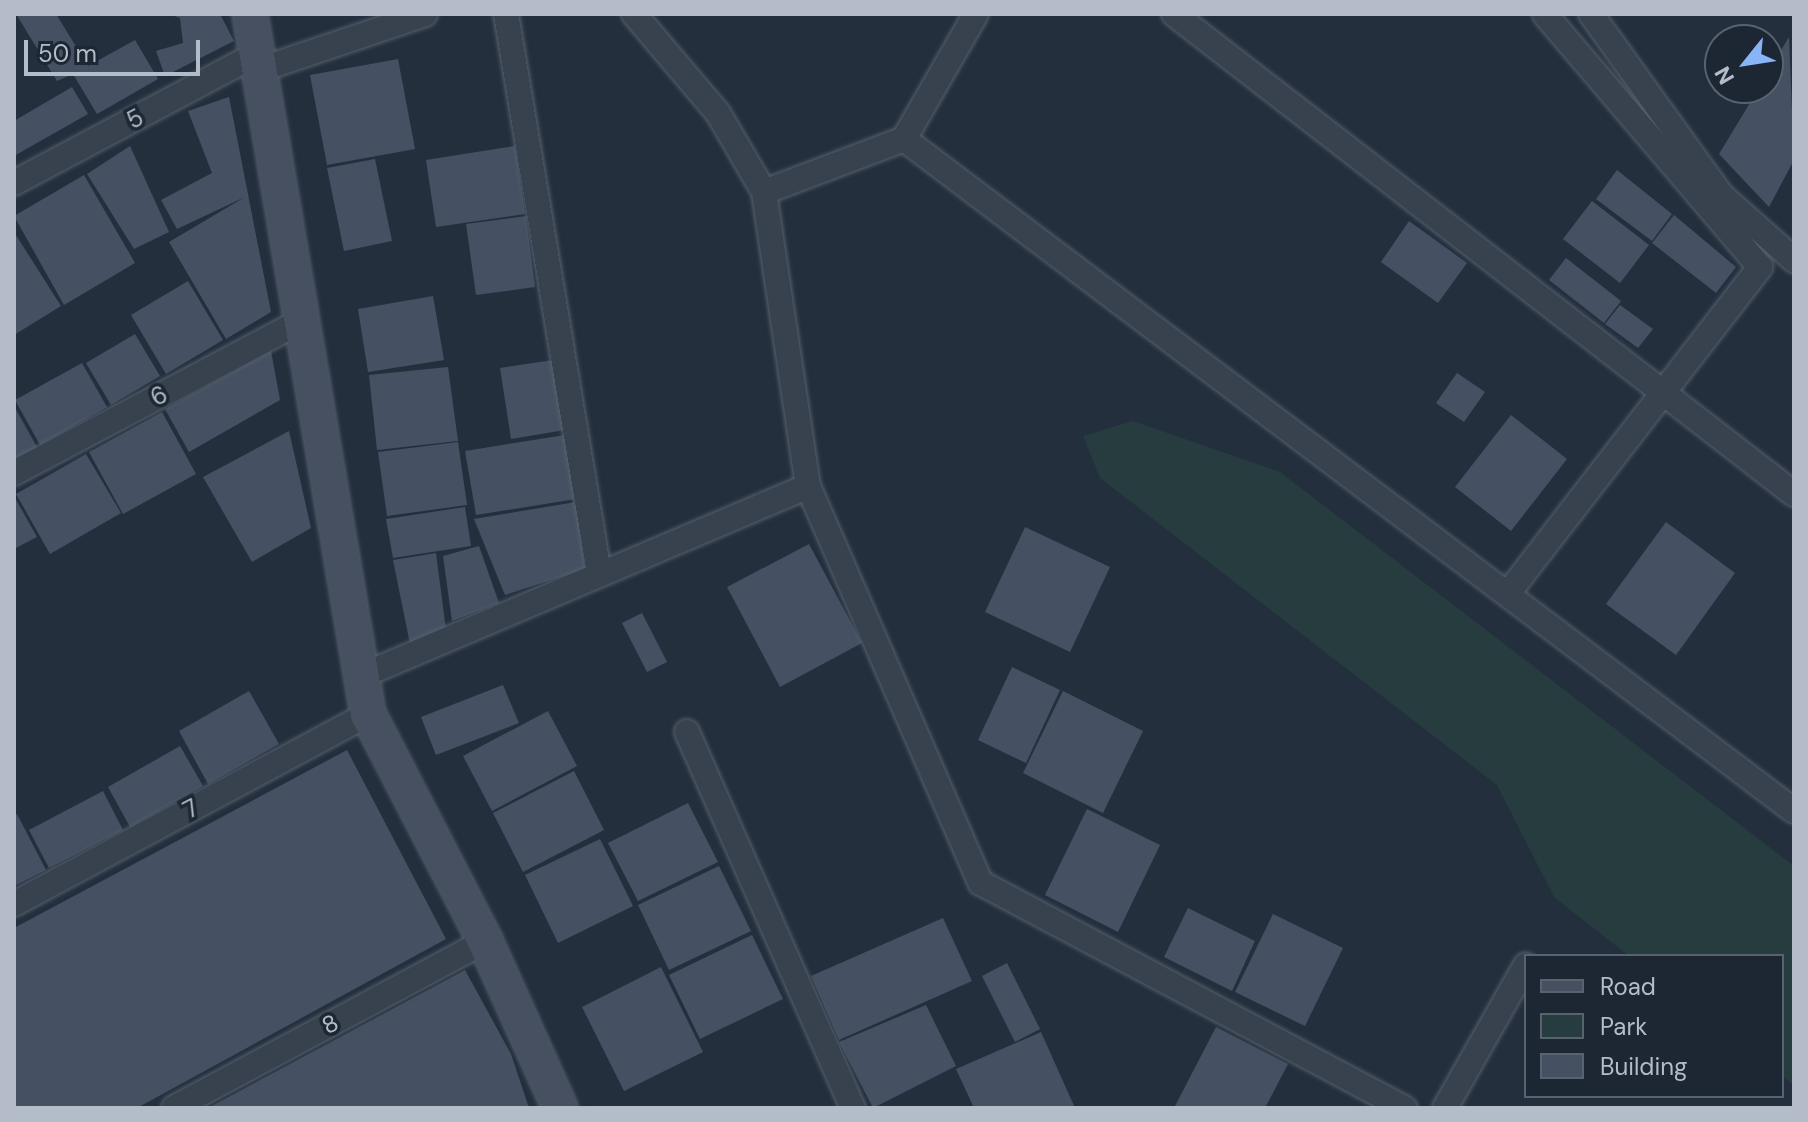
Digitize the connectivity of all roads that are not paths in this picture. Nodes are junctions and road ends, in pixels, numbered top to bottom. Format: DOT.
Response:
graph roads {
  1 [pos="250,14"];
  2 [pos="425,14"];
  3 [pos="506,14"];
  4 [pos="634,14"];
  5 [pos="976,14"];
  6 [pos="1174,14"];
  7 [pos="1545,14"];
  8 [pos="1591,14"];
  9 [pos="258,62"];
  10 [pos="904,139"];
  11 [pos="14,183"];
  12 [pos="764,192"];
  13 [pos="1794,260"];
  14 [pos="303,320"];
  15 [pos="1664,393"];
  16 [pos="14,473"];
  17 [pos="808,486"];
  18 [pos="1794,494"];
  19 [pos="599,573"];
  20 [pos="1509,592"];
  21 [pos="361,676"];
  22 [pos="368,714"];
  23 [pos="687,732"];
  24 [pos="1794,811"];
  25 [pos="14,904"];
  26 [pos="485,941"];
  27 [pos="1524,969"];
  28 [pos="174,1108"];
  29 [pos="560,1108"];
  30 [pos="853,1108"];
  31 [pos="1405,1108"];
  32 [pos="1445,1108"];
  1 -- 9 [label="street"];
  2 -- 9 [label="street, 5"];
  3 -- 19 [label="street"];
  4 -- 12 [label="street"];
  5 -- 10 [label="street"];
  6 -- 15 [label="street"];
  7 -- 15 [label="street"];
  8 -- 13 [label="street"];
  9 -- 11 [label="street, 5"];
  9 -- 14 [label="street"];
  10 -- 12 [label="street"];
  10 -- 20 [label="street"];
  12 -- 17 [label="street"];
  14 -- 16 [label="street, 6"];
  14 -- 21 [label="street"];
  15 -- 18 [label="street"];
  15 -- 20 [label="street"];
  17 -- 19 [label="street"];
  17 -- 31 [label="street"];
  19 -- 21 [label="street"];
  20 -- 24 [label="street"];
  21 -- 22 [label="street"];
  22 -- 25 [label="street, 7"];
  22 -- 26 [label="street"];
  23 -- 30 [label="street"];
  26 -- 28 [label="street, 8"];
  26 -- 29 [label="street"];
  27 -- 32 [label="street"];
}
